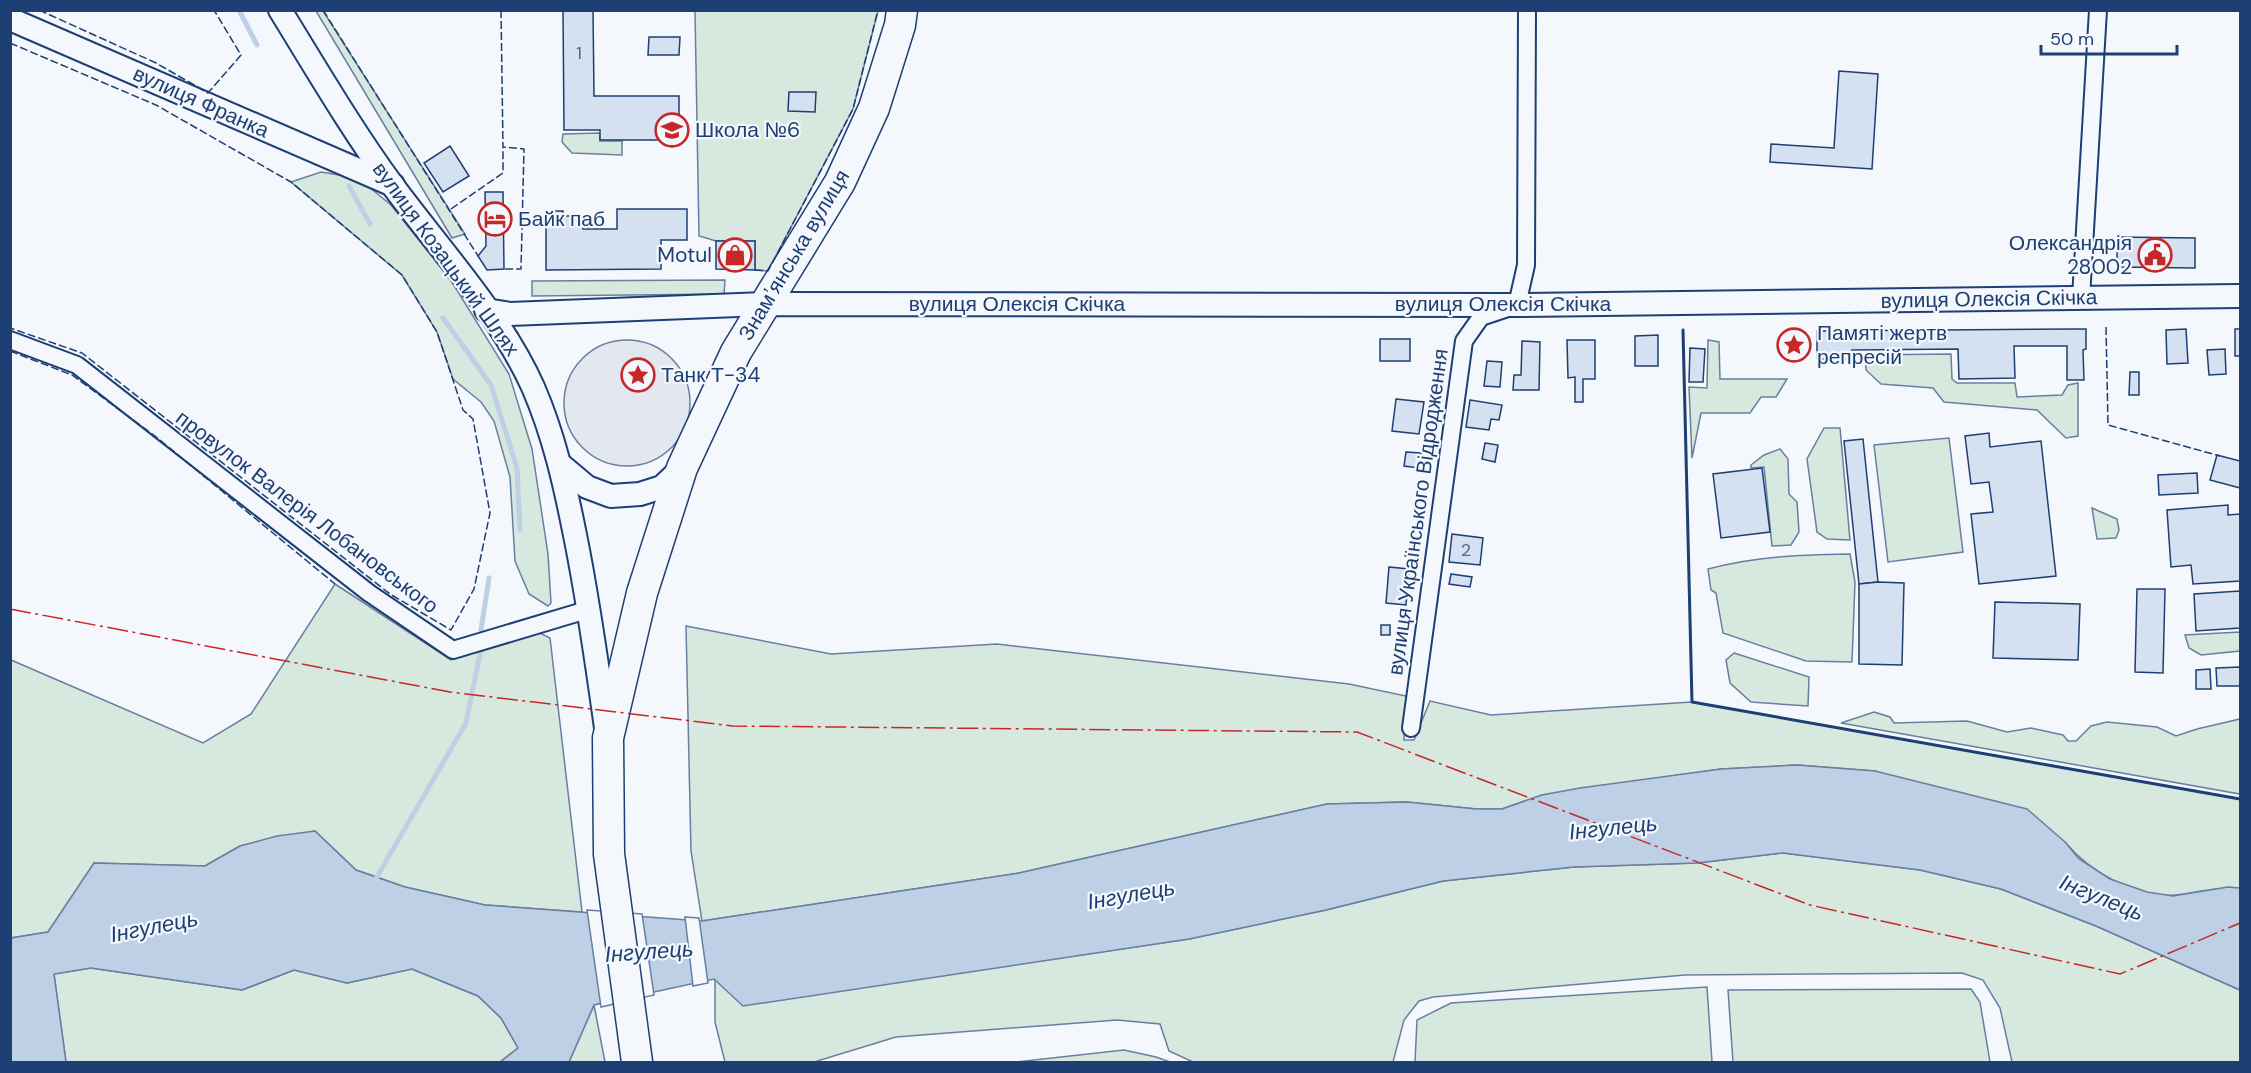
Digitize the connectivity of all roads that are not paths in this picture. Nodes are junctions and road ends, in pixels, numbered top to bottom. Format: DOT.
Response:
graph roads {
  1 [pos="280,10"];
  2 [pos="902,10"];
  3 [pos="1527,10"];
  4 [pos="2098,10"];
  5 [pos="10,19"];
  6 [pos="393,185"];
  7 [pos="2241,296"];
  8 [pos="2081,298"];
  9 [pos="766,304"];
  10 [pos="1517,305"];
  11 [pos="486,310"];
  12 [pos="10,340"];
  13 [pos="562,466"];
  14 [pos="682,468"];
  15 [pos="590,609"];
  16 [pos="1411,728"];
  17 [pos="608,738"];
  18 [pos="636,1060"];
  1 -- 6 [label="street, вулиця Козацький Шлях"];
  2 -- 9 [label="highway, Знамʼянська вулиця"];
  3 -- 10 [label="street"];
  4 -- 8 [label="street"];
  5 -- 6 [label="street, вулиця Франка"];
  6 -- 11 [label="street, вулиця Козацький Шлях"];
  7 -- 8 [label="street, вулиця Олексія Скічка"];
  8 -- 10 [label="street, вулиця Олексія Скічка"];
  9 -- 10 [label="street, вулиця Олексія Скічка"];
  9 -- 11 [label="street, вулиця Олексія Скічка"];
  9 -- 14 [label="highway, Знамʼянська вулиця"];
  10 -- 16 [label="street, вулиця Українського Відродження"];
  11 -- 13 [label="street, вулиця Козацький Шлях"];
  12 -- 15 [label="street, провулок Валерія Лобановського"];
  13 -- 14 [label="street"];
  13 -- 15 [label="street, вулиця Козацький Шлях"];
  14 -- 17 [label="highway, Знамʼянська вулиця"];
  15 -- 17 [label="street, вулиця Козацький Шлях"];
  17 -- 18 [label="highway, Знамʼянська вулиця"];
}
